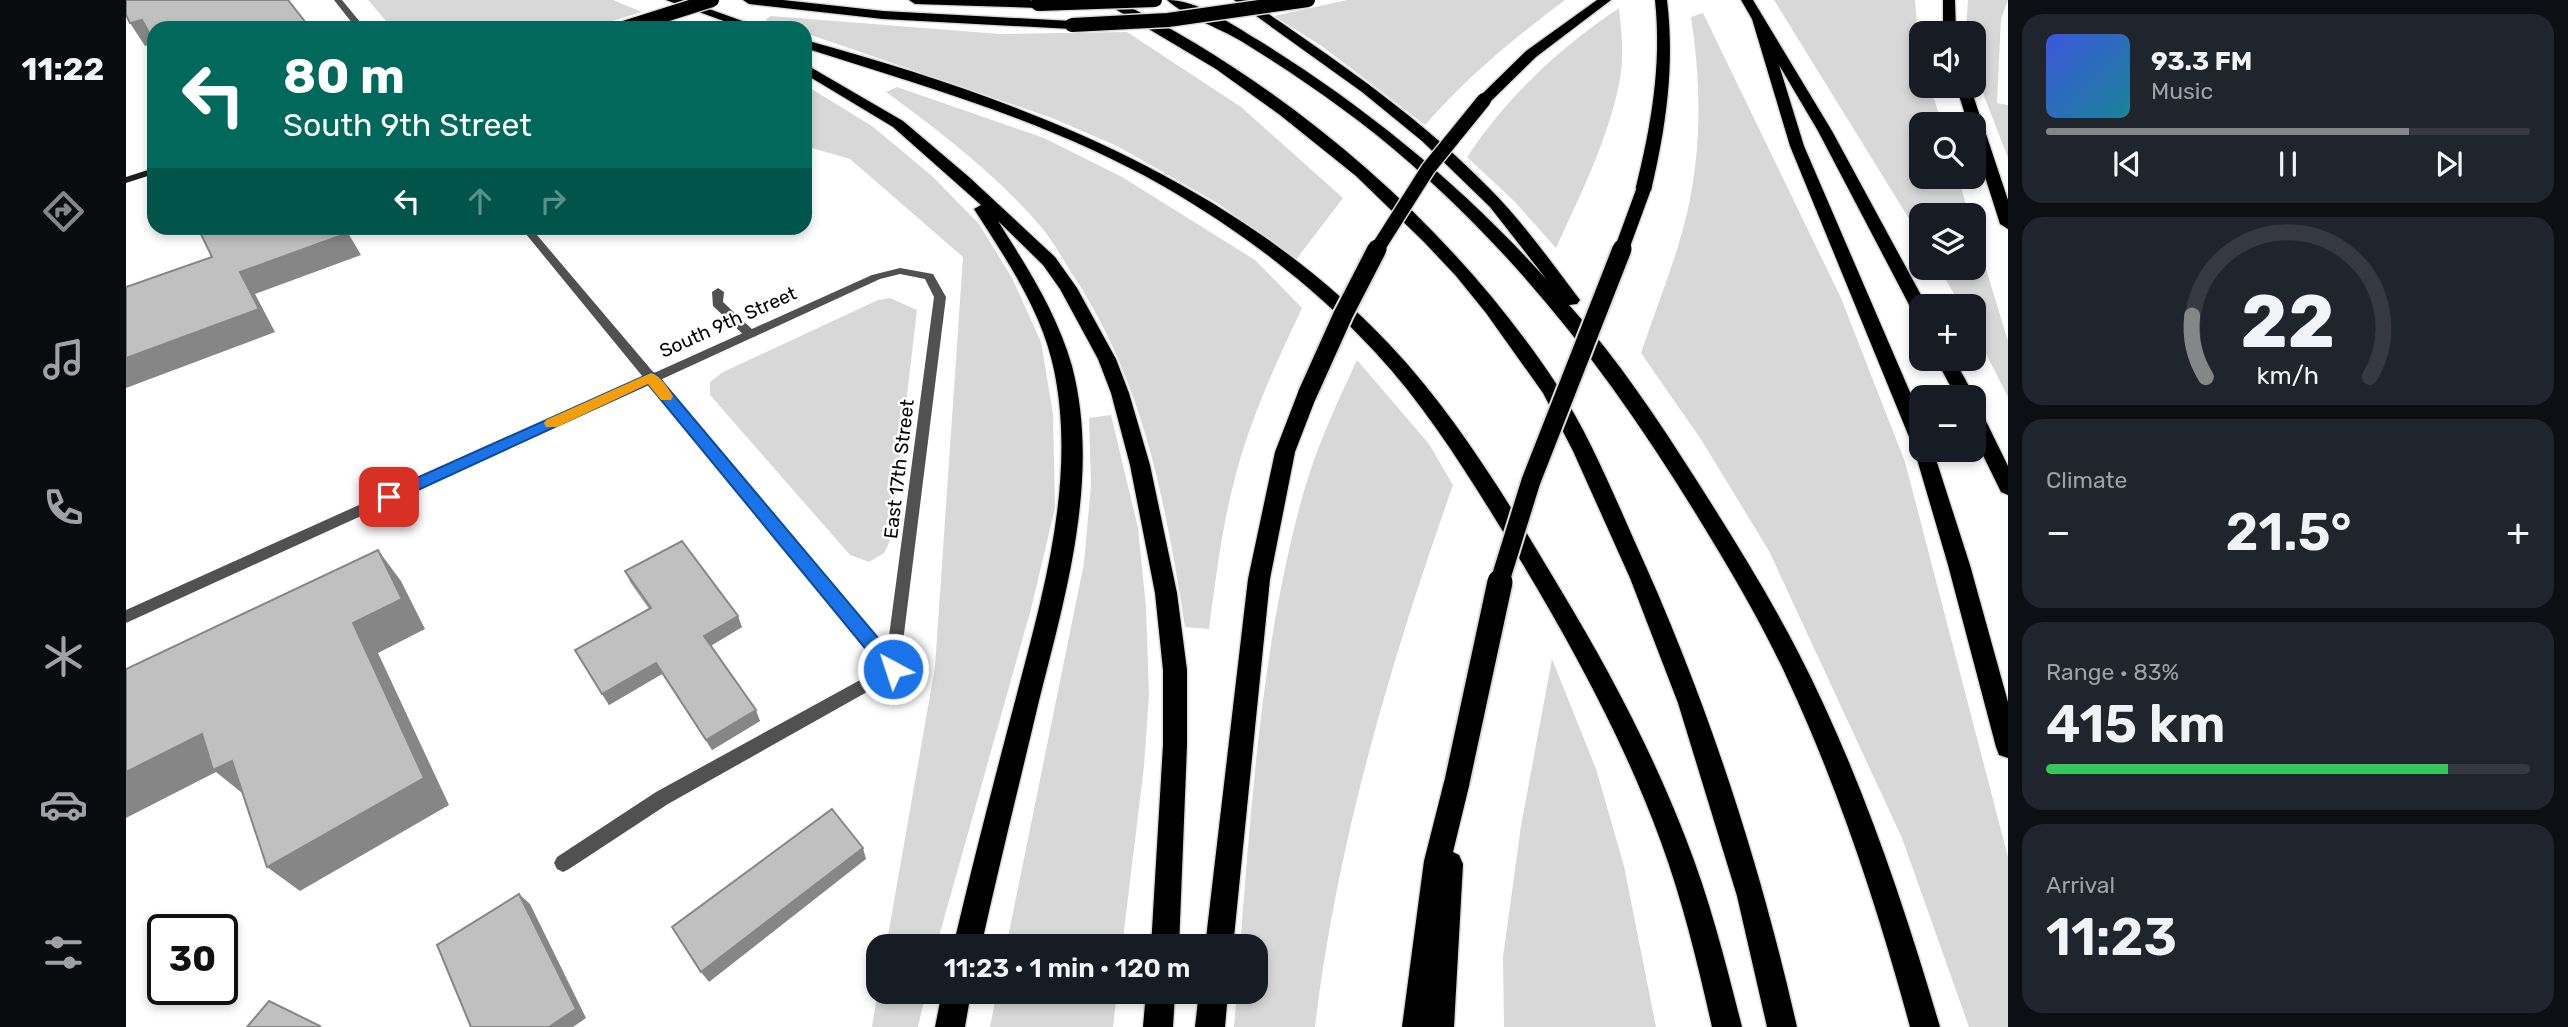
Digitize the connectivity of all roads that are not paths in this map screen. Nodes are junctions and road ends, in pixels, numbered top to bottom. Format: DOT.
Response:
graph roads {
  1 [pos="338,0"];
  2 [pos="664,0"];
  3 [pos="672,0"];
  4 [pos="712,0"];
  5 [pos="749,0"];
  6 [pos="915,0"];
  7 [pos="1106,0"];
  8 [pos="1154,0"];
  9 [pos="1173,0"];
  10 [pos="1240,0"];
  11 [pos="1308,0"];
  12 [pos="1605,0"];
  13 [pos="1661,0"];
  14 [pos="1746,0"];
  15 [pos="1949,0"];
  16 [pos="1758,19"];
  17 [pos="355,21"];
  18 [pos="646,21"];
  19 [pos="710,21"];
  20 [pos="735,21"];
  21 [pos="1950,21"];
  22 [pos="812,46"];
  23 [pos="812,72"];
  24 [pos="1966,98"];
  25 [pos="147,173"];
  26 [pos="126,180"];
  27 [pos="964,180"];
  28 [pos="2008,224"];
  29 [pos="532,235"];
  30 [pos="929,276"];
  31 [pos="718,292"];
  32 [pos="1911,294"];
  33 [pos="750,334"];
  34 [pos="651,378"];
  35 [pos="1909,413"];
  36 [pos="1986,441"];
  37 [pos="1926,462"];
  38 [pos="2008,487"];
  39 [pos="1709,517"];
  40 [pos="126,617"];
  41 [pos="893,669"];
  42 [pos="2008,747"];
  43 [pos="1457,782"];
  44 [pos="563,863"];
  45 [pos="970,934"];
  46 [pos="1166,934"];
  47 [pos="1220,934"];
  48 [pos="955,1004"];
  49 [pos="1160,1004"];
  50 [pos="1213,1004"];
  51 [pos="950,1027"];
  52 [pos="1158,1027"];
  53 [pos="1210,1027"];
  54 [pos="1417,1027"];
  55 [pos="1439,1027"];
  56 [pos="1727,1027"];
  57 [pos="1782,1027"];
  58 [pos="1924,1027"];
  1 -- 17 [label="street"];
  2 -- 19 [label="highway"];
  3 -- 20 [label="highway"];
  4 -- 18 [label="highway, bridge"];
  5 -- 11 [label="highway, bridge"];
  6 -- 8 [label="highway, bridge"];
  7 -- 57 [label="highway"];
  9 -- 39 [label="highway"];
  10 -- 39 [label="highway"];
  12 -- 47 [label="highway, bridge"];
  13 -- 43 [label="highway, bridge"];
  14 -- 16 [label="highway"];
  15 -- 21 [label="highway"];
  16 -- 32 [label="highway"];
  16 -- 35 [label="highway"];
  22 -- 56 [label="highway"];
  23 -- 27 [label="highway"];
  24 -- 28 [label="highway"];
  25 -- 26 [label="main road"];
  27 -- 45 [label="highway"];
  27 -- 46 [label="highway"];
  29 -- 34 [label="street"];
  30 -- 33 [label="street, South 9th Street"];
  30 -- 41 [label="street, East 17th Street"];
  31 -- 33 [label="street"];
  33 -- 34 [label="street, South 9th Street"];
  34 -- 40 [label="street, South 9th Street"];
  34 -- 41 [label="street"];
  36 -- 38 [label="highway"];
  37 -- 42 [label="highway"];
  39 -- 58 [label="highway"];
  41 -- 44 [label="street"];
  43 -- 54 [label="highway"];
  43 -- 55 [label="highway"];
  48 -- 51 [label="highway"];
  49 -- 52 [label="highway"];
  50 -- 53 [label="highway"];
}
